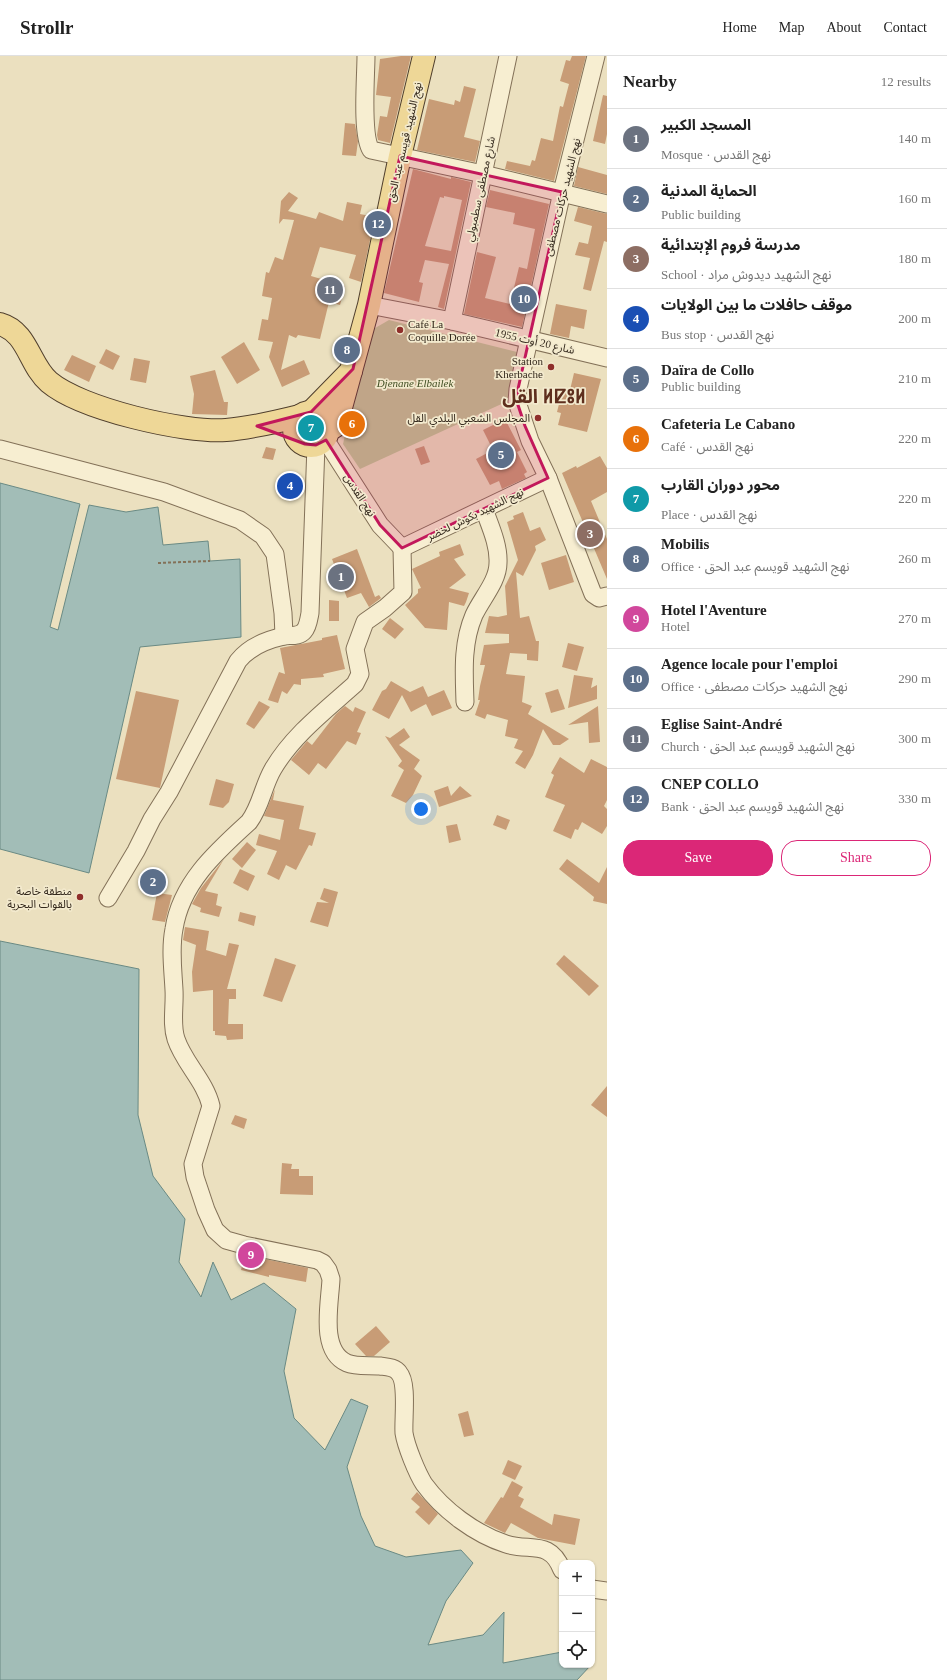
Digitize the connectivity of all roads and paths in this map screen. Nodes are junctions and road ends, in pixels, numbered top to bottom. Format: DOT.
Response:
graph roads {
  1 [pos="366,56"];
  2 [pos="424,56"];
  3 [pos="508,56"];
  4 [pos="596,56"];
  5 [pos="400,156"];
  6 [pos="484,174"];
  7 [pos="562,192"];
  8 [pos="607,204"];
  9 [pos="369,305"];
  10 [pos="452,321"];
  11 [pos="0,324"];
  12 [pos="528,339"];
  13 [pos="607,358"];
  14 [pos="353,369"];
  15 [pos="306,414"];
  16 [pos="257,426"];
  17 [pos="317,439"];
  18 [pos="0,449"];
  19 [pos="548,478"];
  20 [pos="484,510"];
  21 [pos="402,548"];
  22 [pos="210,561"];
  23 [pos="158,564"];
  24 [pos="607,596"];
  25 [pos="284,636"];
  26 [pos="465,702"];
  27 [pos="108,898"];
  28 [pos="559,1564"];
  29 [pos="595,1589"];
  30 [pos="607,1591"];
  1 -- 5 [label="street"];
  2 -- 5 [label="main road, نهج الشهيد قويسم عبد الحق"];
  3 -- 6 [label="street, شارع مصطفى سطمبولي"];
  4 -- 7 [label="street, نهج الشهيد حركات مصطفى"];
  5 -- 6 [label="street"];
  5 -- 9 [label="main road, نهج الشهيد قويسم عبد الحق"];
  6 -- 7 [label="street"];
  6 -- 10 [label="street, شارع مصطفى سطمبولي"];
  7 -- 8 [label="street"];
  7 -- 12 [label="street, نهج الشهيد حركات مصطفى"];
  9 -- 10 [label="street, شارع 20 أوت 1955"];
  9 -- 14 [label="main road, نهج الشهيد قويسم عبد الحق"];
  10 -- 12 [label="street, شارع 20 أوت 1955"];
  11 -- 16 [label="main road"];
  12 -- 13 [label="street, شارع 20 أوت 1955"];
  12 -- 19 [label="street, نهج الشهيد حركات مصطفى"];
  14 -- 15 [label="main road"];
  14 -- 17 [label="main road, نهج الشهيد قويسم عبد الحق"];
  15 -- 16 [label="main road"];
  15 -- 17 [label="main road"];
  15 -- 17 [label="main road"];
  16 -- 17 [label="main road"];
  17 -- 21 [label="street, نهج القدس"];
  17 -- 25 [label="street"];
  18 -- 25 [label="street"];
  19 -- 20 [label="street, نهج الشهيد بكوش لخضر"];
  19 -- 24 [label="street, نهج الشهيد حركات مصطفى"];
  20 -- 21 [label="street, نهج الشهيد بكوش لخضر"];
  20 -- 26 [label="street"];
  21 -- 28 [label="street"];
  22 -- 23 [label="path"];
  25 -- 27 [label="street"];
  29 -- 30 [label="street"];
}
